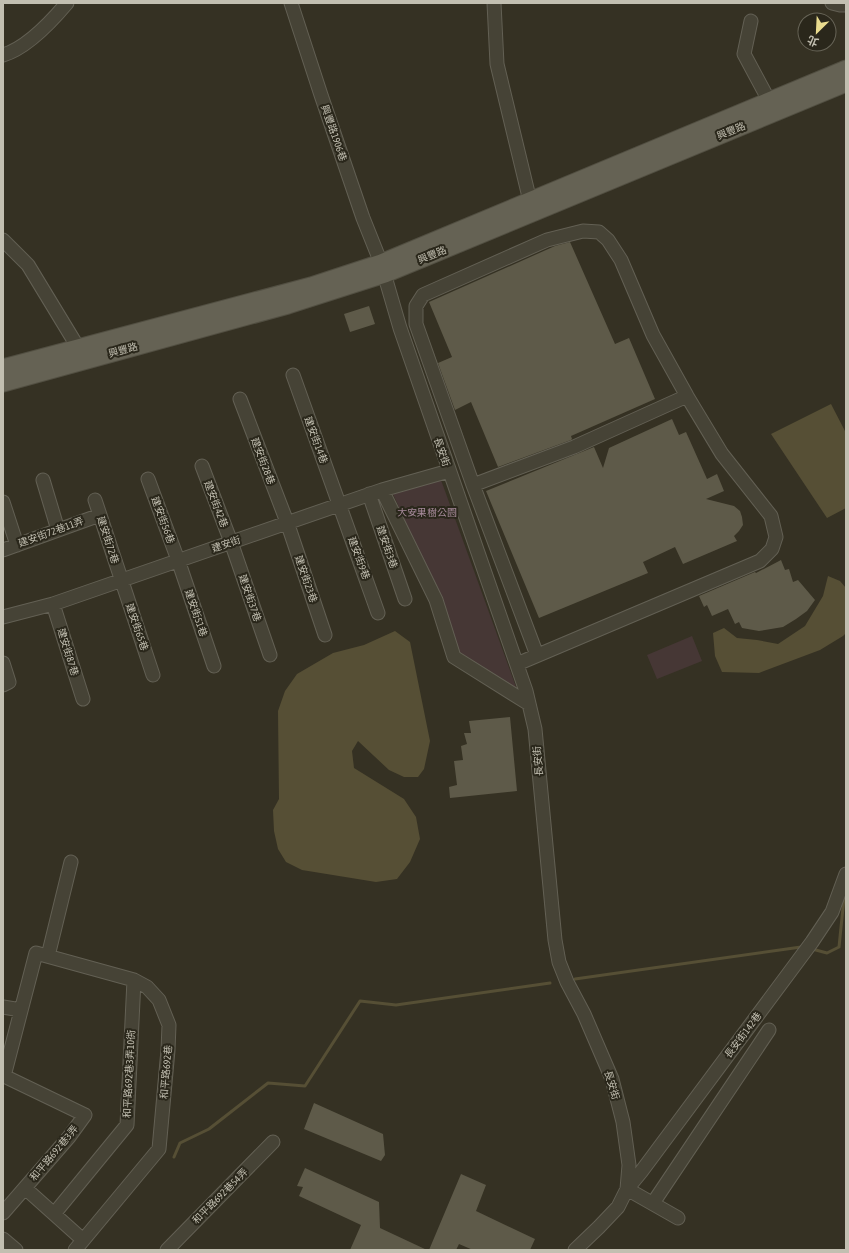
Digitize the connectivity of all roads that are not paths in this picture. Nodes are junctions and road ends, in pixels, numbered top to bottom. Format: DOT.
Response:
graph roads {
  1 [pos="67,3"];
  2 [pos="291,3"];
  3 [pos="494,3"];
  4 [pos="832,3"];
  5 [pos="846,5"];
  6 [pos="751,21"];
  7 [pos="3,55"];
  8 [pos="846,69"];
  9 [pos="846,83"];
  10 [pos="772,107"];
  11 [pos="530,201"];
  12 [pos="3,240"];
  13 [pos="383,268"];
  14 [pos="79,349"];
  15 [pos="3,368"];
  16 [pos="293,375"];
  17 [pos="3,383"];
  18 [pos="687,396"];
  19 [pos="240,399"];
  20 [pos="202,466"];
  21 [pos="449,471"];
  22 [pos="148,479"];
  23 [pos="43,480"];
  24 [pos="473,485"];
  25 [pos="382,490"];
  26 [pos="369,494"];
  27 [pos="95,500"];
  28 [pos="3,502"];
  29 [pos="339,504"];
  30 [pos="100,515"];
  31 [pos="287,522"];
  32 [pos="58,530"];
  33 [pos="231,542"];
  34 [pos="17,545"];
  35 [pos="3,550"];
  36 [pos="178,560"];
  37 [pos="121,580"];
  38 [pos="405,599"];
  39 [pos="53,604"];
  40 [pos="378,612"];
  41 [pos="3,617"];
  42 [pos="325,635"];
  43 [pos="270,655"];
  44 [pos="537,655"];
  45 [pos="3,663"];
  46 [pos="517,664"];
  47 [pos="214,666"];
  48 [pos="153,675"];
  49 [pos="6,684"];
  50 [pos="83,699"];
  51 [pos="529,704"];
  52 [pos="71,862"];
  53 [pos="846,874"];
  54 [pos="42,954"];
  55 [pos="134,980"];
  56 [pos="3,1007"];
  57 [pos="21,1010"];
  58 [pos="769,1030"];
  59 [pos="273,1142"];
  60 [pos="25,1188"];
  61 [pos="627,1189"];
  62 [pos="653,1203"];
  63 [pos="3,1213"];
  64 [pos="54,1214"];
  65 [pos="678,1218"];
  66 [pos="3,1239"];
  67 [pos="79,1245"];
  68 [pos="16,1250"];
  69 [pos="167,1250"];
  70 [pos="575,1250"];
  1 -- 7 [label="street"];
  2 -- 13 [label="street, 興豐路1906巷"];
  3 -- 11 [label="street"];
  4 -- 5 [label="street"];
  6 -- 10 [label="street"];
  8 -- 10 [label="main road, 興豐路"];
  9 -- 10 [label="main road, 興豐路"];
  10 -- 11 [label="main road, 興豐路"];
  10 -- 13 [label="main road, 興豐路"];
  11 -- 13 [label="main road, 興豐路"];
  12 -- 14 [label="street"];
  13 -- 14 [label="main road, 興豐路"];
  13 -- 17 [label="main road, 興豐路"];
  13 -- 21 [label="street, 長安街"];
  14 -- 15 [label="main road, 興豐路"];
  16 -- 29 [label="street, 建安街14巷"];
  18 -- 24 [label="street"];
  18 -- 24 [label="street"];
  18 -- 44 [label="street"];
  19 -- 31 [label="street, 建安街28巷"];
  20 -- 33 [label="street, 建安街42巷"];
  21 -- 25 [label="street, 建安街"];
  21 -- 46 [label="street, 長安街"];
  22 -- 36 [label="street, 建安街56巷"];
  23 -- 32 [label="street"];
  24 -- 44 [label="street"];
  25 -- 26 [label="street, 建安街"];
  25 -- 51 [label="street"];
  26 -- 29 [label="street, 建安街"];
  26 -- 38 [label="street, 建安街3巷"];
  27 -- 30 [label="street, 建安街72巷"];
  28 -- 34 [label="street"];
  29 -- 31 [label="street, 建安街"];
  29 -- 40 [label="street, 建安街9巷"];
  30 -- 32 [label="street, 建安街72巷11弄"];
  30 -- 37 [label="street, 建安街72巷"];
  31 -- 33 [label="street, 建安街"];
  31 -- 42 [label="street, 建安街23巷"];
  32 -- 34 [label="street, 建安街72巷11弄"];
  33 -- 36 [label="street, 建安街"];
  33 -- 43 [label="street, 建安街37巷"];
  34 -- 35 [label="street, 建安街72巷11弄"];
  36 -- 37 [label="street, 建安街"];
  36 -- 47 [label="street, 建安街51巷"];
  37 -- 39 [label="street, 建安街"];
  37 -- 48 [label="street, 建安街65巷"];
  39 -- 41 [label="street, 建安街"];
  39 -- 50 [label="street, 建安街87巷"];
  44 -- 46 [label="street"];
  45 -- 49 [label="street"];
  46 -- 51 [label="street, 長安街"];
  51 -- 61 [label="street, 長安街"];
  52 -- 54 [label="street, 和平路692巷3弄"];
  53 -- 61 [label="street, 長安街142巷"];
  54 -- 55 [label="street, 和平路692巷"];
  54 -- 57 [label="street, 和平路692巷3弄"];
  55 -- 64 [label="street, 和平路692巷3弄10衖"];
  55 -- 67 [label="street, 和平路692巷"];
  56 -- 57 [label="street"];
  57 -- 60 [label="street, 和平路692巷3弄"];
  58 -- 62 [label="street"];
  59 -- 69 [label="street, 和平路692巷54弄"];
  60 -- 63 [label="street"];
  60 -- 64 [label="street, 和平路692巷3弄"];
  61 -- 62 [label="street"];
  61 -- 70 [label="street, 長安街"];
  62 -- 65 [label="street"];
  64 -- 67 [label="street, 和平路692巷3弄"];
  66 -- 68 [label="street"];
}
